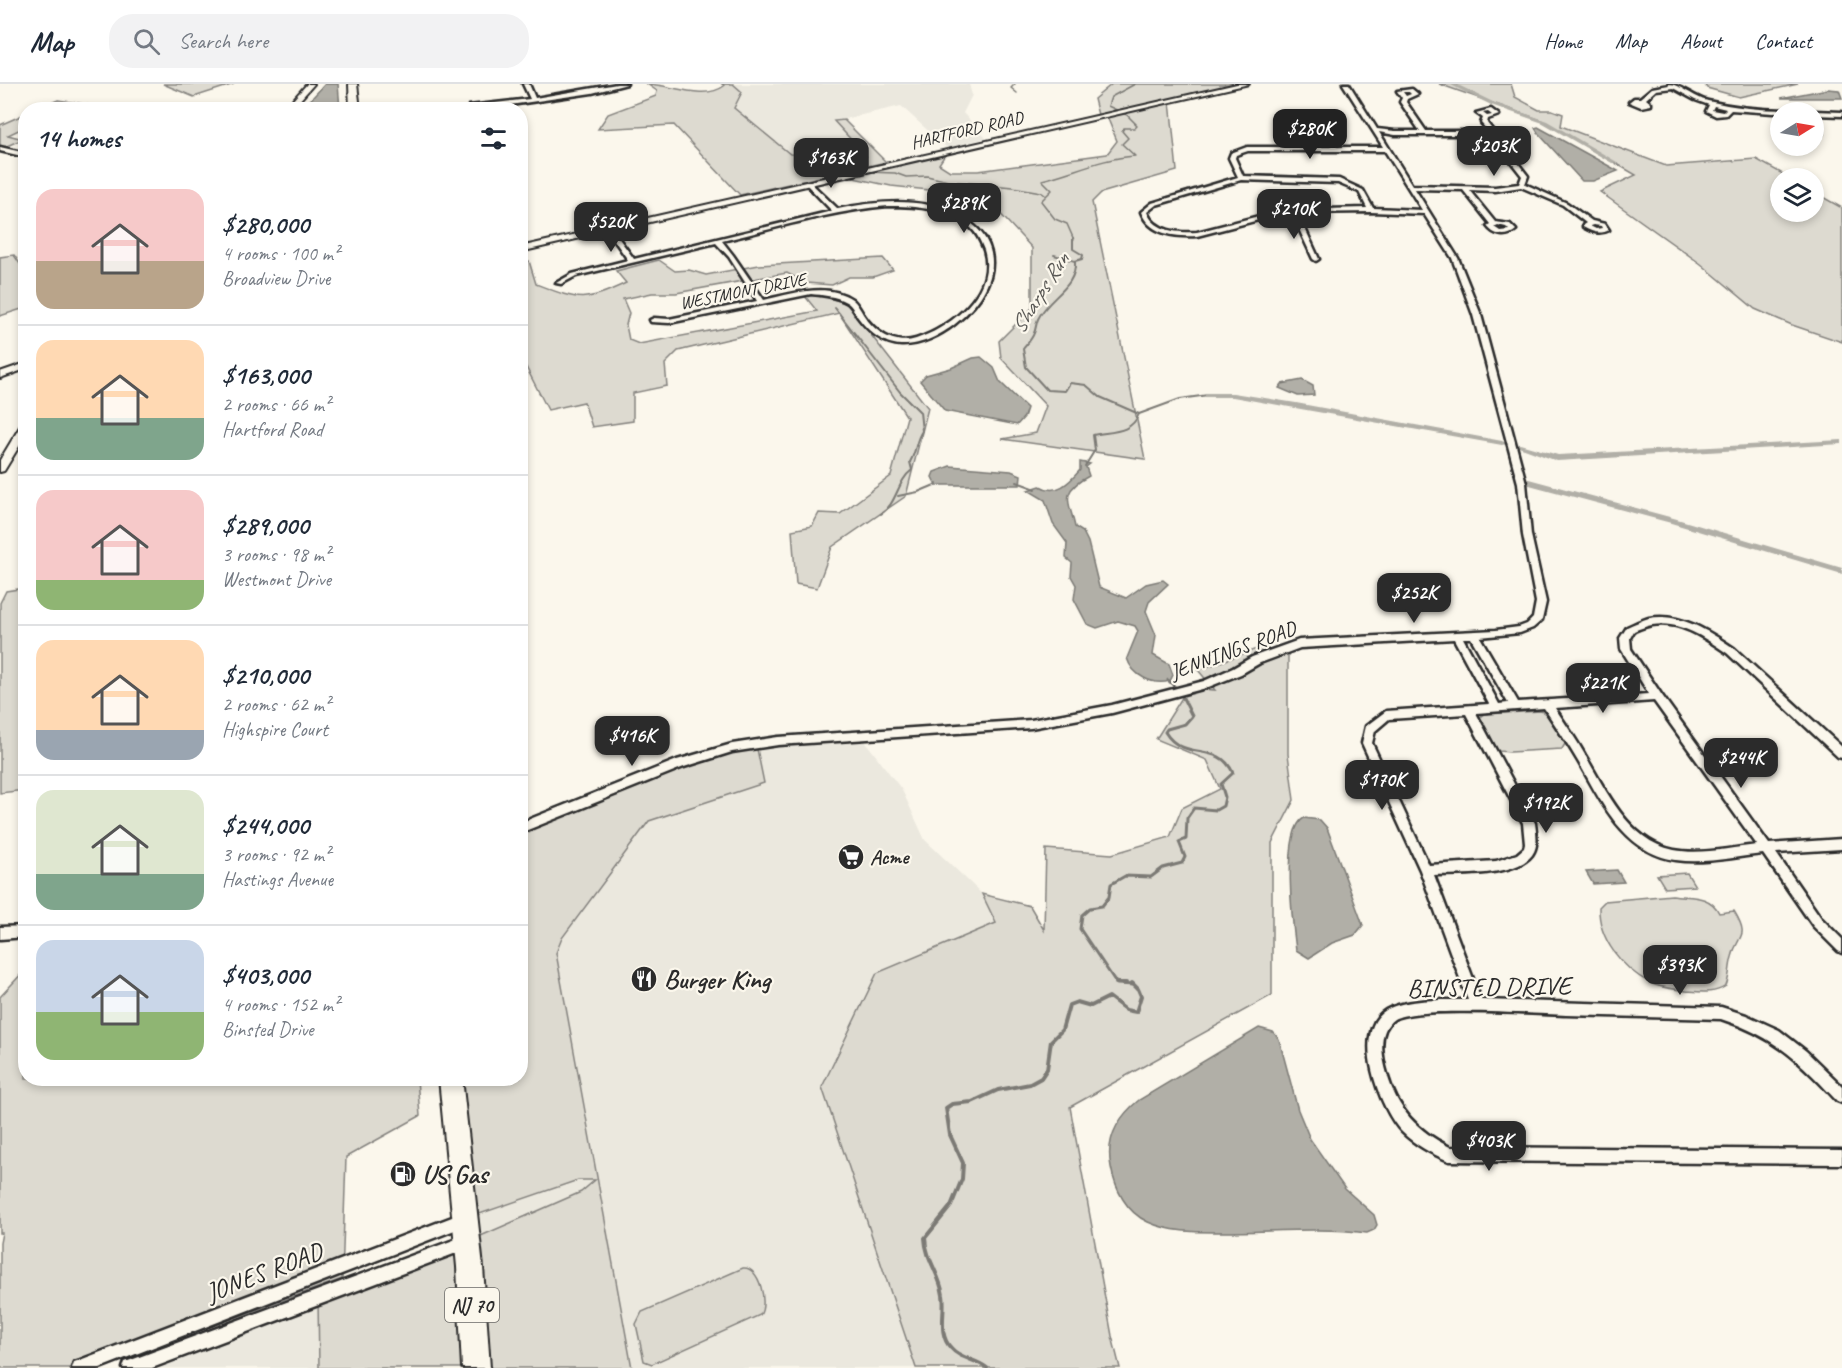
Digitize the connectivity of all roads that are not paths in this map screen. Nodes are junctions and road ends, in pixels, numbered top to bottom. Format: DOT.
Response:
graph roads {
  1 [pos="353,84"];
  2 [pos="526,84"];
  3 [pos="624,84"];
  4 [pos="1246,84"];
  5 [pos="1346,84"];
  6 [pos="309,85"];
  7 [pos="1673,85"];
  8 [pos="1405,98"];
  9 [pos="533,100"];
  10 [pos="1641,100"];
  11 [pos="294,102"];
  12 [pos="354,102"];
  13 [pos="517,102"];
  14 [pos="1712,103"];
  15 [pos="1730,107"];
  16 [pos="1770,110"];
  17 [pos="1824,113"];
  18 [pos="1842,114"];
  19 [pos="1486,118"];
  20 [pos="1319,129"];
  21 [pos="1376,130"];
  22 [pos="1424,133"];
  23 [pos="1490,133"];
  24 [pos="0,149"];
  25 [pos="1335,149"];
  26 [pos="1387,149"];
  27 [pos="18,152"];
  28 [pos="1241,178"];
  29 [pos="809,184"];
  30 [pos="1522,185"];
  31 [pos="1410,187"];
  32 [pos="1465,189"];
  33 [pos="1371,210"];
  34 [pos="1294,211"];
  35 [pos="837,212"];
  36 [pos="1427,212"];
  37 [pos="1590,223"];
  38 [pos="1494,224"];
  39 [pos="610,230"];
  40 [pos="717,240"];
  41 [pos="528,248"];
  42 [pos="1316,259"];
  43 [pos="632,261"];
  44 [pos="559,283"];
  45 [pos="761,301"];
  46 [pos="654,320"];
  47 [pos="18,369"];
  48 [pos="0,375"];
  49 [pos="18,439"];
  50 [pos="0,469"];
  51 [pos="1474,635"];
  52 [pos="1457,636"];
  53 [pos="1657,697"];
  54 [pos="1547,704"];
  55 [pos="1515,706"];
  56 [pos="1496,708"];
  57 [pos="1469,710"];
  58 [pos="1842,754"];
  59 [pos="528,825"];
  60 [pos="1842,844"];
  61 [pos="1766,849"];
  62 [pos="1426,870"];
  63 [pos="18,932"];
  64 [pos="0,933"];
  65 [pos="1842,947"];
  66 [pos="1477,1006"];
  67 [pos="451,1086"];
  68 [pos="1842,1096"];
  69 [pos="1842,1157"];
  70 [pos="466,1231"];
  71 [pos="80,1368"];
  72 [pos="131,1368"];
  73 [pos="476,1368"];
  1 -- 12 [label="highway"];
  2 -- 9 [label="street"];
  3 -- 9 [label="street"];
  4 -- 29 [label="street, HARTFORD ROAD"];
  5 -- 21 [label="street, JENNINGS ROAD"];
  6 -- 11 [label="street"];
  7 -- 10 [label="street"];
  7 -- 14 [label="street"];
  8 -- 22 [label="street"];
  9 -- 13 [label="street"];
  14 -- 15 [label="street"];
  14 -- 15 [label="street"];
  15 -- 16 [label="street"];
  17 -- 18 [label="street"];
  19 -- 23 [label="street"];
  20 -- 25 [label="street"];
  21 -- 22 [label="street"];
  21 -- 26 [label="street, JENNINGS ROAD"];
  22 -- 23 [label="street"];
  23 -- 30 [label="street"];
  24 -- 27 [label="street"];
  25 -- 26 [label="street"];
  25 -- 28 [label="street"];
  26 -- 31 [label="street, JENNINGS ROAD"];
  28 -- 33 [label="street"];
  28 -- 34 [label="street"];
  29 -- 35 [label="street"];
  29 -- 39 [label="street, HARTFORD ROAD"];
  30 -- 32 [label="street"];
  30 -- 37 [label="street"];
  31 -- 32 [label="street"];
  31 -- 36 [label="street, JENNINGS ROAD"];
  32 -- 38 [label="street"];
  33 -- 34 [label="street"];
  33 -- 36 [label="street"];
  34 -- 42 [label="street"];
  35 -- 40 [label="street, WESTMONT DRIVE"];
  35 -- 45 [label="street, WESTMONT DRIVE"];
  36 -- 51 [label="street, JENNINGS ROAD"];
  39 -- 41 [label="street, HARTFORD ROAD"];
  39 -- 43 [label="street"];
  40 -- 43 [label="street, WESTMONT DRIVE"];
  40 -- 45 [label="street"];
  43 -- 44 [label="street, WESTMONT DRIVE"];
  45 -- 46 [label="street, WESTMONT DRIVE"];
  47 -- 48 [label="street"];
  49 -- 50 [label="street"];
  51 -- 52 [label="street, JENNINGS ROAD"];
  51 -- 55 [label="street"];
  52 -- 56 [label="street"];
  52 -- 59 [label="street, JENNINGS ROAD"];
  53 -- 54 [label="street"];
  53 -- 58 [label="street"];
  53 -- 61 [label="street"];
  54 -- 55 [label="street"];
  54 -- 61 [label="street"];
  55 -- 56 [label="street"];
  56 -- 57 [label="street"];
  57 -- 62 [label="street"];
  57 -- 62 [label="street"];
  60 -- 61 [label="street"];
  61 -- 65 [label="street"];
  62 -- 66 [label="street"];
  63 -- 64 [label="street"];
  66 -- 68 [label="street, BINSTED DRIVE"];
  66 -- 69 [label="street, BINSTED DRIVE"];
  67 -- 70 [label="highway, NJ 70"];
  70 -- 71 [label="street, JONES ROAD"];
  70 -- 72 [label="street, JONES ROAD"];
  70 -- 73 [label="highway, NJ 70"];
}
